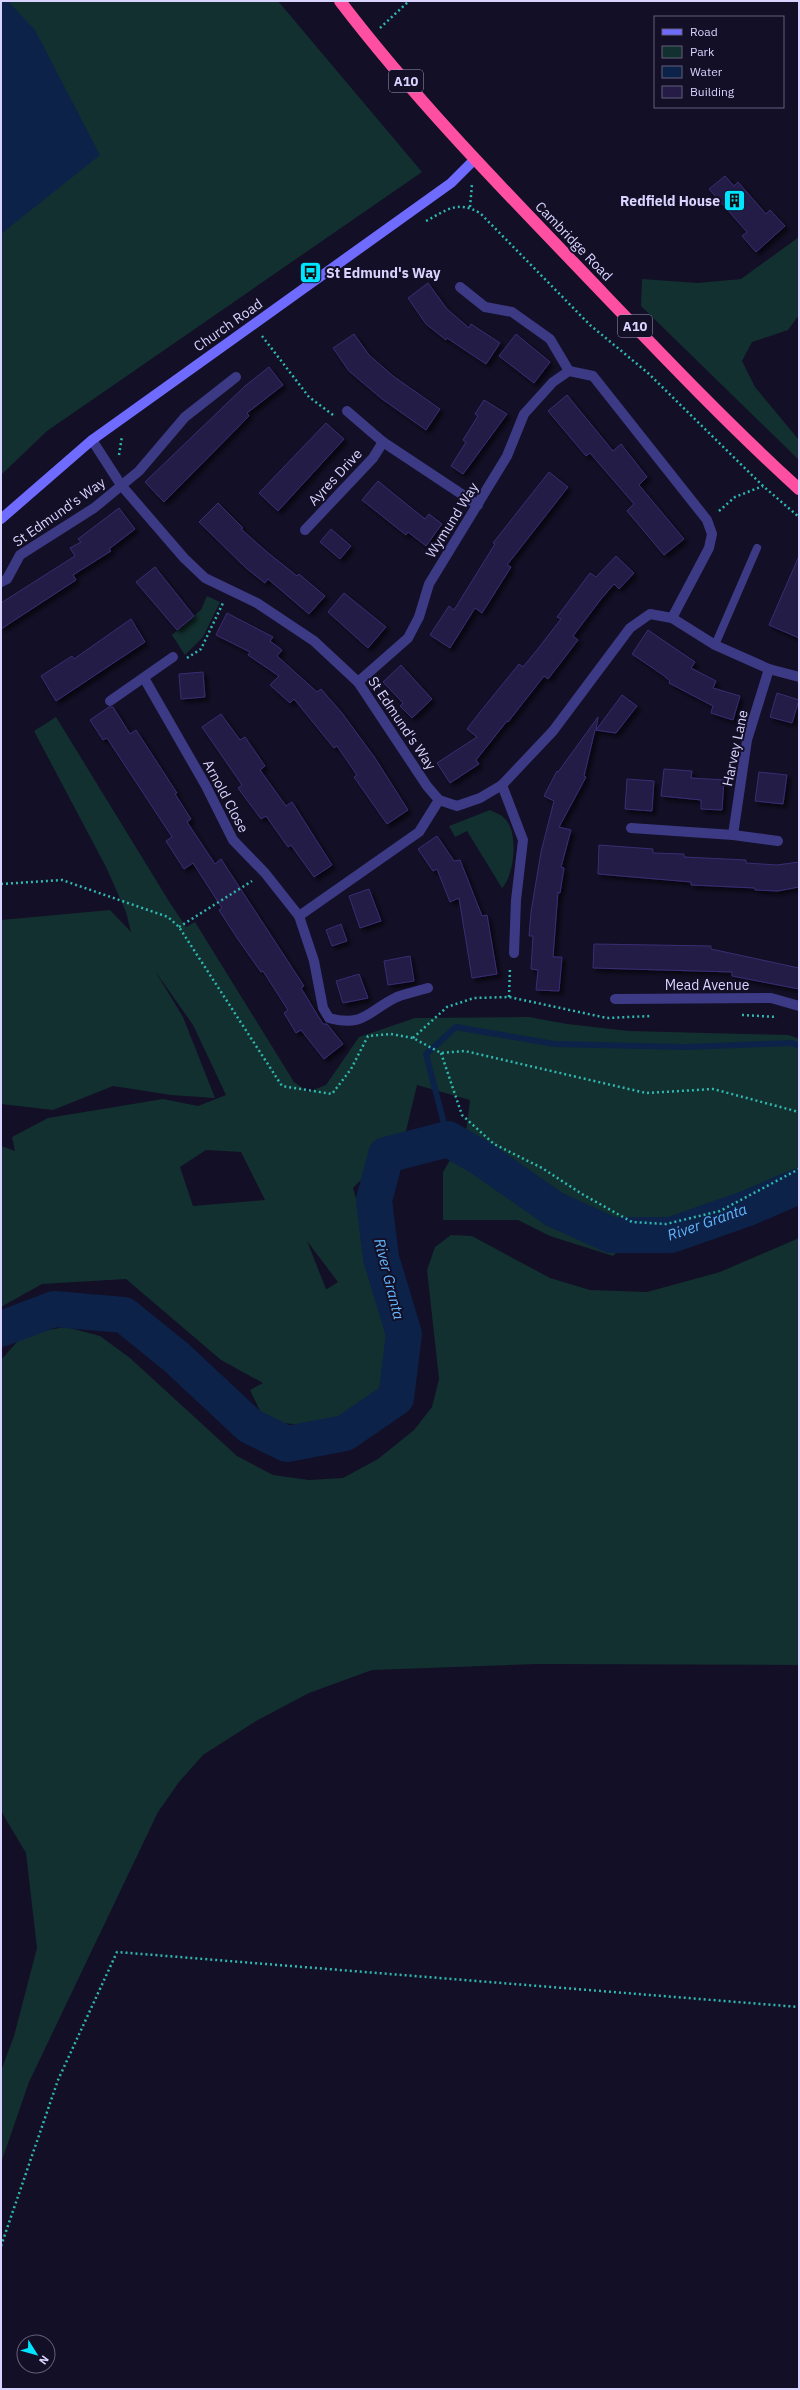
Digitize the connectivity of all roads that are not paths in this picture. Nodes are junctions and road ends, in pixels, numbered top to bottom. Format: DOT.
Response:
graph roads {
  1 [pos="340,1"];
  2 [pos="475,159"];
  3 [pos="460,287"];
  4 [pos="569,371"];
  5 [pos="236,377"];
  6 [pos="347,411"];
  7 [pos="92,440"];
  8 [pos="383,442"];
  9 [pos="121,485"];
  10 [pos="799,489"];
  11 [pos="478,505"];
  12 [pos="1,519"];
  13 [pos="305,530"];
  14 [pos="758,548"];
  15 [pos="1,582"];
  16 [pos="672,618"];
  17 [pos="715,645"];
  18 [pos="173,657"];
  19 [pos="768,669"];
  20 [pos="799,677"];
  21 [pos="144,678"];
  22 [pos="358,682"];
  23 [pos="110,701"];
  24 [pos="502,785"];
  25 [pos="439,800"];
  26 [pos="630,828"];
  27 [pos="733,835"];
  28 [pos="778,841"];
  29 [pos="299,916"];
  30 [pos="514,953"];
  31 [pos="428,988"];
  32 [pos="615,999"];
  33 [pos="799,1006"];
  1 -- 2 [label="highway, Cambridge Road / A10"];
  2 -- 7 [label="street, Church Road"];
  2 -- 10 [label="highway, Cambridge Road / A10"];
  3 -- 4 [label="street"];
  4 -- 11 [label="street, Wymund Way"];
  4 -- 16 [label="street"];
  5 -- 9 [label="street, St Edmund's Way"];
  6 -- 8 [label="street"];
  7 -- 9 [label="street, St Edmund's Way"];
  7 -- 12 [label="street, Church Road"];
  8 -- 11 [label="street"];
  8 -- 13 [label="street, Ayres Drive"];
  9 -- 15 [label="street, St Edmund's Way"];
  9 -- 22 [label="street, St Edmund's Way"];
  11 -- 22 [label="street, Wymund Way"];
  14 -- 17 [label="lane"];
  16 -- 17 [label="street"];
  16 -- 24 [label="street"];
  17 -- 19 [label="street"];
  18 -- 21 [label="street"];
  19 -- 20 [label="street"];
  19 -- 27 [label="street, Harvey Lane"];
  21 -- 23 [label="street"];
  21 -- 29 [label="street, Arnold Close"];
  22 -- 25 [label="street, St Edmund's Way"];
  24 -- 25 [label="street"];
  24 -- 30 [label="street"];
  25 -- 29 [label="street"];
  26 -- 27 [label="street"];
  27 -- 28 [label="street"];
  29 -- 31 [label="street, Arnold Close"];
  32 -- 33 [label="street, Mead Avenue"];
}
